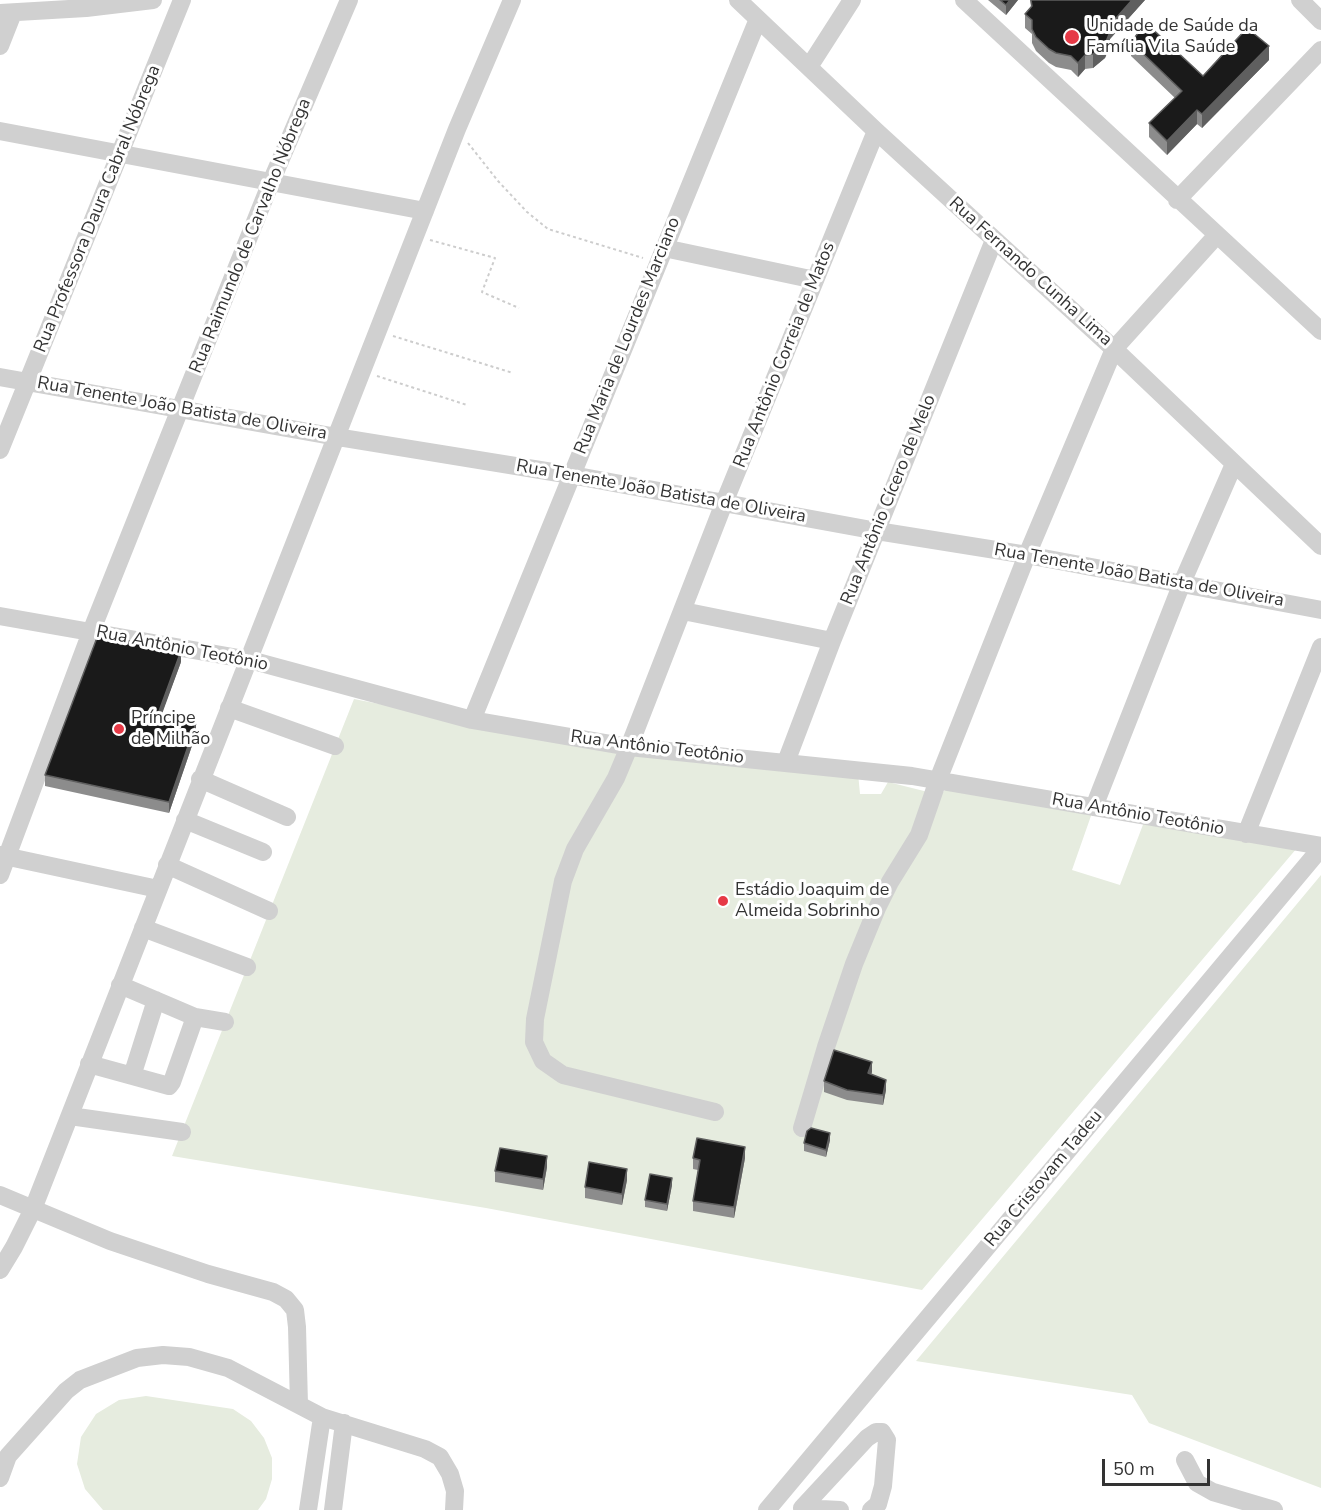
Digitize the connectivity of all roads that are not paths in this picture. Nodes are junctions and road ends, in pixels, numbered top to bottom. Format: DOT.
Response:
graph roads {
  1 [pos="153,0"];
  2 [pos="182,0"];
  3 [pos="349,0"];
  4 [pos="512,0"];
  5 [pos="738,0"];
  6 [pos="852,0"];
  7 [pos="964,0"];
  8 [pos="1300,0"];
  9 [pos="7,13"];
  10 [pos="758,19"];
  11 [pos="1321,21"];
  12 [pos="0,46"];
  13 [pos="1321,50"];
  14 [pos="809,67"];
  15 [pos="0,131"];
  16 [pos="876,131"];
  17 [pos="121,153"];
  18 [pos="271,182"];
  19 [pos="1177,200"];
  20 [pos="425,211"];
  21 [pos="1217,235"];
  22 [pos="994,240"];
  23 [pos="661,255"];
  24 [pos="815,280"];
  25 [pos="1321,331"];
  26 [pos="1114,349"];
  27 [pos="0,376"];
  28 [pos="28,381"];
  29 [pos="180,409"];
  30 [pos="337,437"];
  31 [pos="0,450"];
  32 [pos="1234,464"];
  33 [pos="571,475"];
  34 [pos="724,503"];
  35 [pos="877,531"];
  36 [pos="1321,546"];
  37 [pos="1027,555"];
  38 [pos="1182,583"];
  39 [pos="1321,610"];
  40 [pos="683,611"];
  41 [pos="0,616"];
  42 [pos="91,632"];
  43 [pos="832,641"];
  44 [pos="1321,647"];
  45 [pos="250,660"];
  46 [pos="229,708"];
  47 [pos="472,720"];
  48 [pos="335,746"];
  49 [pos="629,747"];
  50 [pos="786,762"];
  51 [pos="200,779"];
  52 [pos="938,780"];
  53 [pos="1094,807"];
  54 [pos="287,817"];
  55 [pos="185,820"];
  56 [pos="1246,834"];
  57 [pos="1321,847"];
  58 [pos="263,852"];
  59 [pos="4,856"];
  60 [pos="167,865"];
  61 [pos="0,875"];
  62 [pos="158,889"];
  63 [pos="269,911"];
  64 [pos="143,928"];
  65 [pos="247,967"];
  66 [pos="120,985"];
  67 [pos="156,1000"];
  68 [pos="195,1017"];
  69 [pos="225,1023"];
  70 [pos="89,1064"];
  71 [pos="132,1076"];
  72 [pos="715,1112"];
  73 [pos="70,1116"];
  74 [pos="802,1128"];
  75 [pos="182,1132"];
  76 [pos="0,1195"];
  77 [pos="33,1209"];
  78 [pos="0,1270"];
  79 [pos="299,1404"];
  80 [pos="322,1417"];
  81 [pos="344,1423"];
  82 [pos="1185,1460"];
  83 [pos="797,1476"];
  84 [pos="0,1478"];
  85 [pos="802,1509"];
  86 [pos="308,1510"];
  87 [pos="333,1510"];
  88 [pos="454,1510"];
  89 [pos="767,1510"];
  90 [pos="840,1510"];
  91 [pos="871,1510"];
  92 [pos="1274,1510"];
  1 -- 9 [label="street"];
  2 -- 17 [label="street, Rua Professora Daura Cabral Nóbrega"];
  3 -- 18 [label="street, Rua Raimundo de Carvalho Nóbrega"];
  4 -- 20 [label="street"];
  5 -- 10 [label="street, Rua Fernando Cunha Lima"];
  6 -- 14 [label="street"];
  7 -- 19 [label="street"];
  8 -- 11 [label="street"];
  9 -- 12 [label="street"];
  10 -- 14 [label="street, Rua Fernando Cunha Lima"];
  10 -- 23 [label="street, Rua Maria de Lourdes Marciano"];
  13 -- 19 [label="street"];
  14 -- 16 [label="street, Rua Fernando Cunha Lima"];
  15 -- 17 [label="street"];
  16 -- 22 [label="street, Rua Fernando Cunha Lima"];
  16 -- 24 [label="street, Rua Antônio Correia de Matos"];
  17 -- 18 [label="street"];
  17 -- 28 [label="street, Rua Professora Daura Cabral Nóbrega"];
  18 -- 20 [label="street"];
  18 -- 29 [label="street, Rua Raimundo de Carvalho Nóbrega"];
  19 -- 21 [label="street"];
  20 -- 30 [label="street"];
  21 -- 25 [label="street"];
  21 -- 26 [label="street"];
  22 -- 26 [label="street, Rua Fernando Cunha Lima"];
  22 -- 35 [label="street, Rua Antônio Cícero de Melo"];
  23 -- 24 [label="street"];
  23 -- 33 [label="street, Rua Maria de Lourdes Marciano"];
  24 -- 34 [label="street, Rua Antônio Correia de Matos"];
  26 -- 32 [label="street, Rua Fernando Cunha Lima"];
  26 -- 37 [label="street"];
  27 -- 28 [label="street, Rua Tenente João Batista de Oliveira"];
  28 -- 29 [label="street, Rua Tenente João Batista de Oliveira"];
  28 -- 31 [label="street, Rua Professora Daura Cabral Nóbrega"];
  29 -- 30 [label="street, Rua Tenente João Batista de Oliveira"];
  29 -- 42 [label="street, Rua Raimundo de Carvalho Nóbrega"];
  30 -- 33 [label="street, Rua Tenente João Batista de Oliveira"];
  30 -- 45 [label="street"];
  32 -- 36 [label="street, Rua Fernando Cunha Lima"];
  32 -- 38 [label="street"];
  33 -- 34 [label="street, Rua Tenente João Batista de Oliveira"];
  33 -- 47 [label="street, Rua Maria de Lourdes Marciano"];
  34 -- 35 [label="street, Rua Tenente João Batista de Oliveira"];
  34 -- 40 [label="street, Rua Antônio Correia de Matos"];
  35 -- 37 [label="street, Rua Tenente João Batista de Oliveira"];
  35 -- 43 [label="street, Rua Antônio Cícero de Melo"];
  37 -- 38 [label="street, Rua Tenente João Batista de Oliveira"];
  37 -- 52 [label="street"];
  38 -- 39 [label="street, Rua Tenente João Batista de Oliveira"];
  38 -- 53 [label="street"];
  40 -- 43 [label="street"];
  40 -- 49 [label="street, Rua Antônio Correia de Matos"];
  41 -- 42 [label="street, Rua Antônio Teotônio"];
  42 -- 45 [label="street, Rua Antônio Teotônio"];
  42 -- 59 [label="street, Rua Raimundo de Carvalho Nóbrega"];
  43 -- 50 [label="street, Rua Antônio Cícero de Melo"];
  44 -- 56 [label="street"];
  45 -- 46 [label="street"];
  45 -- 47 [label="street, Rua Antônio Teotônio"];
  46 -- 48 [label="street"];
  46 -- 51 [label="street"];
  47 -- 49 [label="street, Rua Antônio Teotônio"];
  49 -- 50 [label="street, Rua Antônio Teotônio"];
  49 -- 72 [label="street, Rua Antônio Correia de Matos"];
  50 -- 52 [label="street, Rua Antônio Teotônio"];
  51 -- 54 [label="street"];
  51 -- 55 [label="street"];
  52 -- 53 [label="street, Rua Antônio Teotônio"];
  52 -- 74 [label="street"];
  53 -- 56 [label="street, Rua Antônio Teotônio"];
  55 -- 58 [label="street"];
  55 -- 60 [label="street"];
  56 -- 57 [label="street, Rua Antônio Teotônio"];
  57 -- 83 [label="street, Rua Cristovam Tadeu"];
  59 -- 61 [label="street, Rua Raimundo de Carvalho Nóbrega"];
  59 -- 62 [label="street"];
  60 -- 62 [label="street"];
  60 -- 63 [label="street"];
  62 -- 64 [label="street"];
  64 -- 65 [label="street"];
  64 -- 66 [label="street"];
  66 -- 67 [label="street"];
  66 -- 70 [label="street"];
  67 -- 68 [label="street"];
  67 -- 71 [label="street"];
  68 -- 69 [label="street"];
  68 -- 71 [label="street"];
  70 -- 71 [label="street"];
  70 -- 73 [label="street"];
  73 -- 75 [label="street"];
  73 -- 77 [label="street"];
  76 -- 77 [label="street"];
  77 -- 78 [label="street"];
  77 -- 79 [label="street"];
  79 -- 80 [label="street"];
  79 -- 84 [label="street"];
  80 -- 81 [label="street"];
  80 -- 86 [label="street"];
  81 -- 87 [label="street"];
  81 -- 88 [label="street"];
  82 -- 92 [label="street"];
  83 -- 85 [label="street"];
  83 -- 89 [label="street, Rua Cristovam Tadeu"];
  85 -- 90 [label="street"];
  85 -- 91 [label="street"];
}
